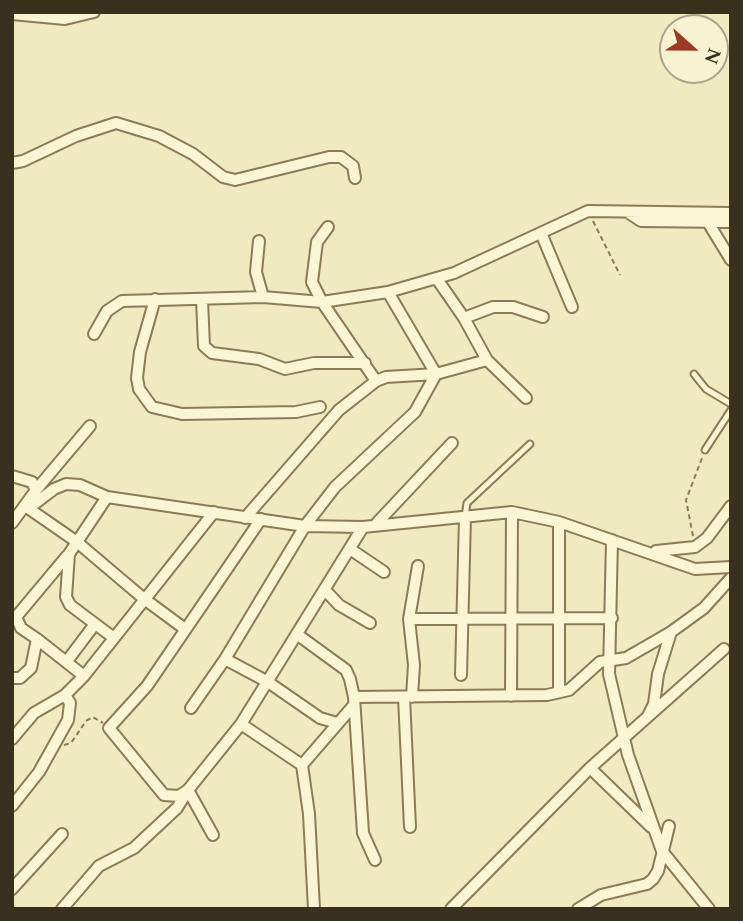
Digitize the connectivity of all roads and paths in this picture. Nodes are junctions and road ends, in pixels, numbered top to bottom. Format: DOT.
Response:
graph roads {
  1 [pos="94,12"];
  2 [pos="12,14"];
  3 [pos="12,163"];
  4 [pos="355,178"];
  5 [pos="588,211"];
  6 [pos="731,213"];
  7 [pos="706,217"];
  8 [pos="731,222"];
  9 [pos="328,227"];
  10 [pos="541,233"];
  11 [pos="259,241"];
  12 [pos="731,260"];
  13 [pos="620,275"];
  14 [pos="437,279"];
  15 [pos="388,292"];
  16 [pos="264,297"];
  17 [pos="155,299"];
  18 [pos="202,300"];
  19 [pos="322,302"];
  20 [pos="572,307"];
  21 [pos="543,317"];
  22 [pos="464,318"];
  23 [pos="94,334"];
  24 [pos="487,360"];
  25 [pos="365,363"];
  26 [pos="694,373"];
  27 [pos="436,374"];
  28 [pos="376,381"];
  29 [pos="526,398"];
  30 [pos="731,404"];
  31 [pos="320,407"];
  32 [pos="731,410"];
  33 [pos="90,426"];
  34 [pos="452,443"];
  35 [pos="530,444"];
  36 [pos="705,450"];
  37 [pos="12,476"];
  38 [pos="36,490"];
  39 [pos="107,497"];
  40 [pos="731,506"];
  41 [pos="214,512"];
  42 [pos="512,512"];
  43 [pos="20,513"];
  44 [pos="465,517"];
  45 [pos="245,518"];
  46 [pos="261,519"];
  47 [pos="559,522"];
  48 [pos="376,524"];
  49 [pos="304,526"];
  50 [pos="362,527"];
  51 [pos="612,540"];
  52 [pos="77,542"];
  53 [pos="695,547"];
  54 [pos="350,549"];
  55 [pos="648,552"];
  56 [pos="69,554"];
  57 [pos="418,566"];
  58 [pos="731,567"];
  59 [pos="384,572"];
  60 [pos="731,578"];
  61 [pos="325,590"];
  62 [pos="143,598"];
  63 [pos="612,618"];
  64 [pos="409,619"];
  65 [pos="510,619"];
  66 [pos="460,620"];
  67 [pos="559,620"];
  68 [pos="370,623"];
  69 [pos="95,624"];
  70 [pos="185,629"];
  71 [pos="671,632"];
  72 [pos="298,635"];
  73 [pos="114,638"];
  74 [pos="37,639"];
  75 [pos="724,649"];
  76 [pos="225,659"];
  77 [pos="67,661"];
  78 [pos="609,661"];
  79 [pos="461,675"];
  80 [pos="84,676"];
  81 [pos="12,678"];
  82 [pos="268,682"];
  83 [pos="559,692"];
  84 [pos="65,695"];
  85 [pos="511,696"];
  86 [pos="408,697"];
  87 [pos="354,701"];
  88 [pos="191,708"];
  89 [pos="646,720"];
  90 [pos="337,723"];
  91 [pos="241,724"];
  92 [pos="109,728"];
  93 [pos="626,735"];
  94 [pos="12,739"];
  95 [pos="54,748"];
  96 [pos="302,765"];
  97 [pos="590,768"];
  98 [pos="188,790"];
  99 [pos="12,806"];
  100 [pos="669,826"];
  101 [pos="410,827"];
  102 [pos="651,827"];
  103 [pos="62,834"];
  104 [pos="213,835"];
  105 [pos="662,851"];
  106 [pos="375,860"];
  107 [pos="12,889"];
  108 [pos="461,900"];
  109 [pos="707,908"];
  110 [pos="62,909"];
  111 [pos="314,909"];
  112 [pos="452,909"];
  113 [pos="470,909"];
  114 [pos="578,909"];
  1 -- 2 [label="street"];
  3 -- 4 [label="street"];
  5 -- 7 [label="street"];
  5 -- 10 [label="street"];
  5 -- 13 [label="path"];
  6 -- 7 [label="street"];
  7 -- 8 [label="street"];
  7 -- 12 [label="street"];
  9 -- 19 [label="street"];
  10 -- 14 [label="street"];
  10 -- 20 [label="street"];
  11 -- 16 [label="street"];
  14 -- 15 [label="street"];
  14 -- 22 [label="street"];
  15 -- 19 [label="street"];
  15 -- 27 [label="street"];
  16 -- 18 [label="street"];
  16 -- 19 [label="street"];
  17 -- 18 [label="street"];
  17 -- 23 [label="street"];
  17 -- 31 [label="street"];
  18 -- 25 [label="street"];
  19 -- 25 [label="street"];
  21 -- 22 [label="street"];
  22 -- 24 [label="street"];
  24 -- 27 [label="street"];
  24 -- 29 [label="street"];
  25 -- 28 [label="street"];
  26 -- 30 [label="lane"];
  27 -- 28 [label="street"];
  27 -- 49 [label="street"];
  28 -- 45 [label="street"];
  32 -- 36 [label="lane"];
  33 -- 38 [label="street"];
  34 -- 48 [label="street"];
  35 -- 44 [label="lane"];
  36 -- 53 [label="path"];
  37 -- 38 [label="street"];
  38 -- 43 [label="street"];
  39 -- 41 [label="street"];
  39 -- 43 [label="street"];
  39 -- 52 [label="street"];
  40 -- 53 [label="street"];
  41 -- 45 [label="street"];
  41 -- 62 [label="street"];
  42 -- 44 [label="street"];
  42 -- 47 [label="street"];
  42 -- 65 [label="street"];
  43 -- 52 [label="street"];
  44 -- 48 [label="street"];
  44 -- 66 [label="street"];
  45 -- 46 [label="street"];
  46 -- 49 [label="street"];
  46 -- 70 [label="street"];
  47 -- 51 [label="street"];
  47 -- 67 [label="street"];
  48 -- 50 [label="street"];
  49 -- 50 [label="street"];
  49 -- 76 [label="street"];
  50 -- 54 [label="street"];
  51 -- 55 [label="street"];
  51 -- 63 [label="street"];
  52 -- 56 [label="street"];
  52 -- 62 [label="street"];
  53 -- 55 [label="street"];
  54 -- 59 [label="street"];
  54 -- 61 [label="street"];
  55 -- 58 [label="street"];
  56 -- 69 [label="street"];
  56 -- 74 [label="street"];
  57 -- 64 [label="street"];
  60 -- 71 [label="street"];
  61 -- 68 [label="street"];
  61 -- 72 [label="street"];
  62 -- 70 [label="street"];
  62 -- 73 [label="street"];
  63 -- 67 [label="street"];
  63 -- 78 [label="street"];
  64 -- 66 [label="street"];
  64 -- 86 [label="street"];
  65 -- 66 [label="street"];
  65 -- 67 [label="street"];
  65 -- 85 [label="street"];
  66 -- 79 [label="street"];
  67 -- 83 [label="street"];
  69 -- 73 [label="street"];
  69 -- 77 [label="street"];
  70 -- 92 [label="street"];
  71 -- 78 [label="street"];
  71 -- 89 [label="street"];
  72 -- 82 [label="street"];
  72 -- 87 [label="street"];
  73 -- 80 [label="street"];
  74 -- 77 [label="street"];
  74 -- 81 [label="street"];
  75 -- 89 [label="street"];
  76 -- 82 [label="street"];
  76 -- 88 [label="street"];
  77 -- 80 [label="street"];
  78 -- 83 [label="street"];
  78 -- 93 [label="street"];
  80 -- 84 [label="street"];
  82 -- 90 [label="street"];
  82 -- 91 [label="street"];
  83 -- 85 [label="street"];
  84 -- 94 [label="street"];
  84 -- 95 [label="street"];
  85 -- 86 [label="street"];
  86 -- 87 [label="street"];
  86 -- 101 [label="street"];
  87 -- 90 [label="street"];
  87 -- 106 [label="street"];
  89 -- 93 [label="street"];
  90 -- 96 [label="street"];
  91 -- 96 [label="street"];
  91 -- 98 [label="street"];
  92 -- 95 [label="path"];
  92 -- 98 [label="street"];
  93 -- 97 [label="street"];
  93 -- 102 [label="street"];
  95 -- 99 [label="street"];
  96 -- 111 [label="street"];
  97 -- 102 [label="street"];
  97 -- 108 [label="street"];
  98 -- 104 [label="street"];
  98 -- 110 [label="street"];
  100 -- 105 [label="street"];
  102 -- 105 [label="street"];
  103 -- 107 [label="street"];
  105 -- 109 [label="street"];
  105 -- 114 [label="street"];
  108 -- 112 [label="street"];
  108 -- 113 [label="street"];
}
